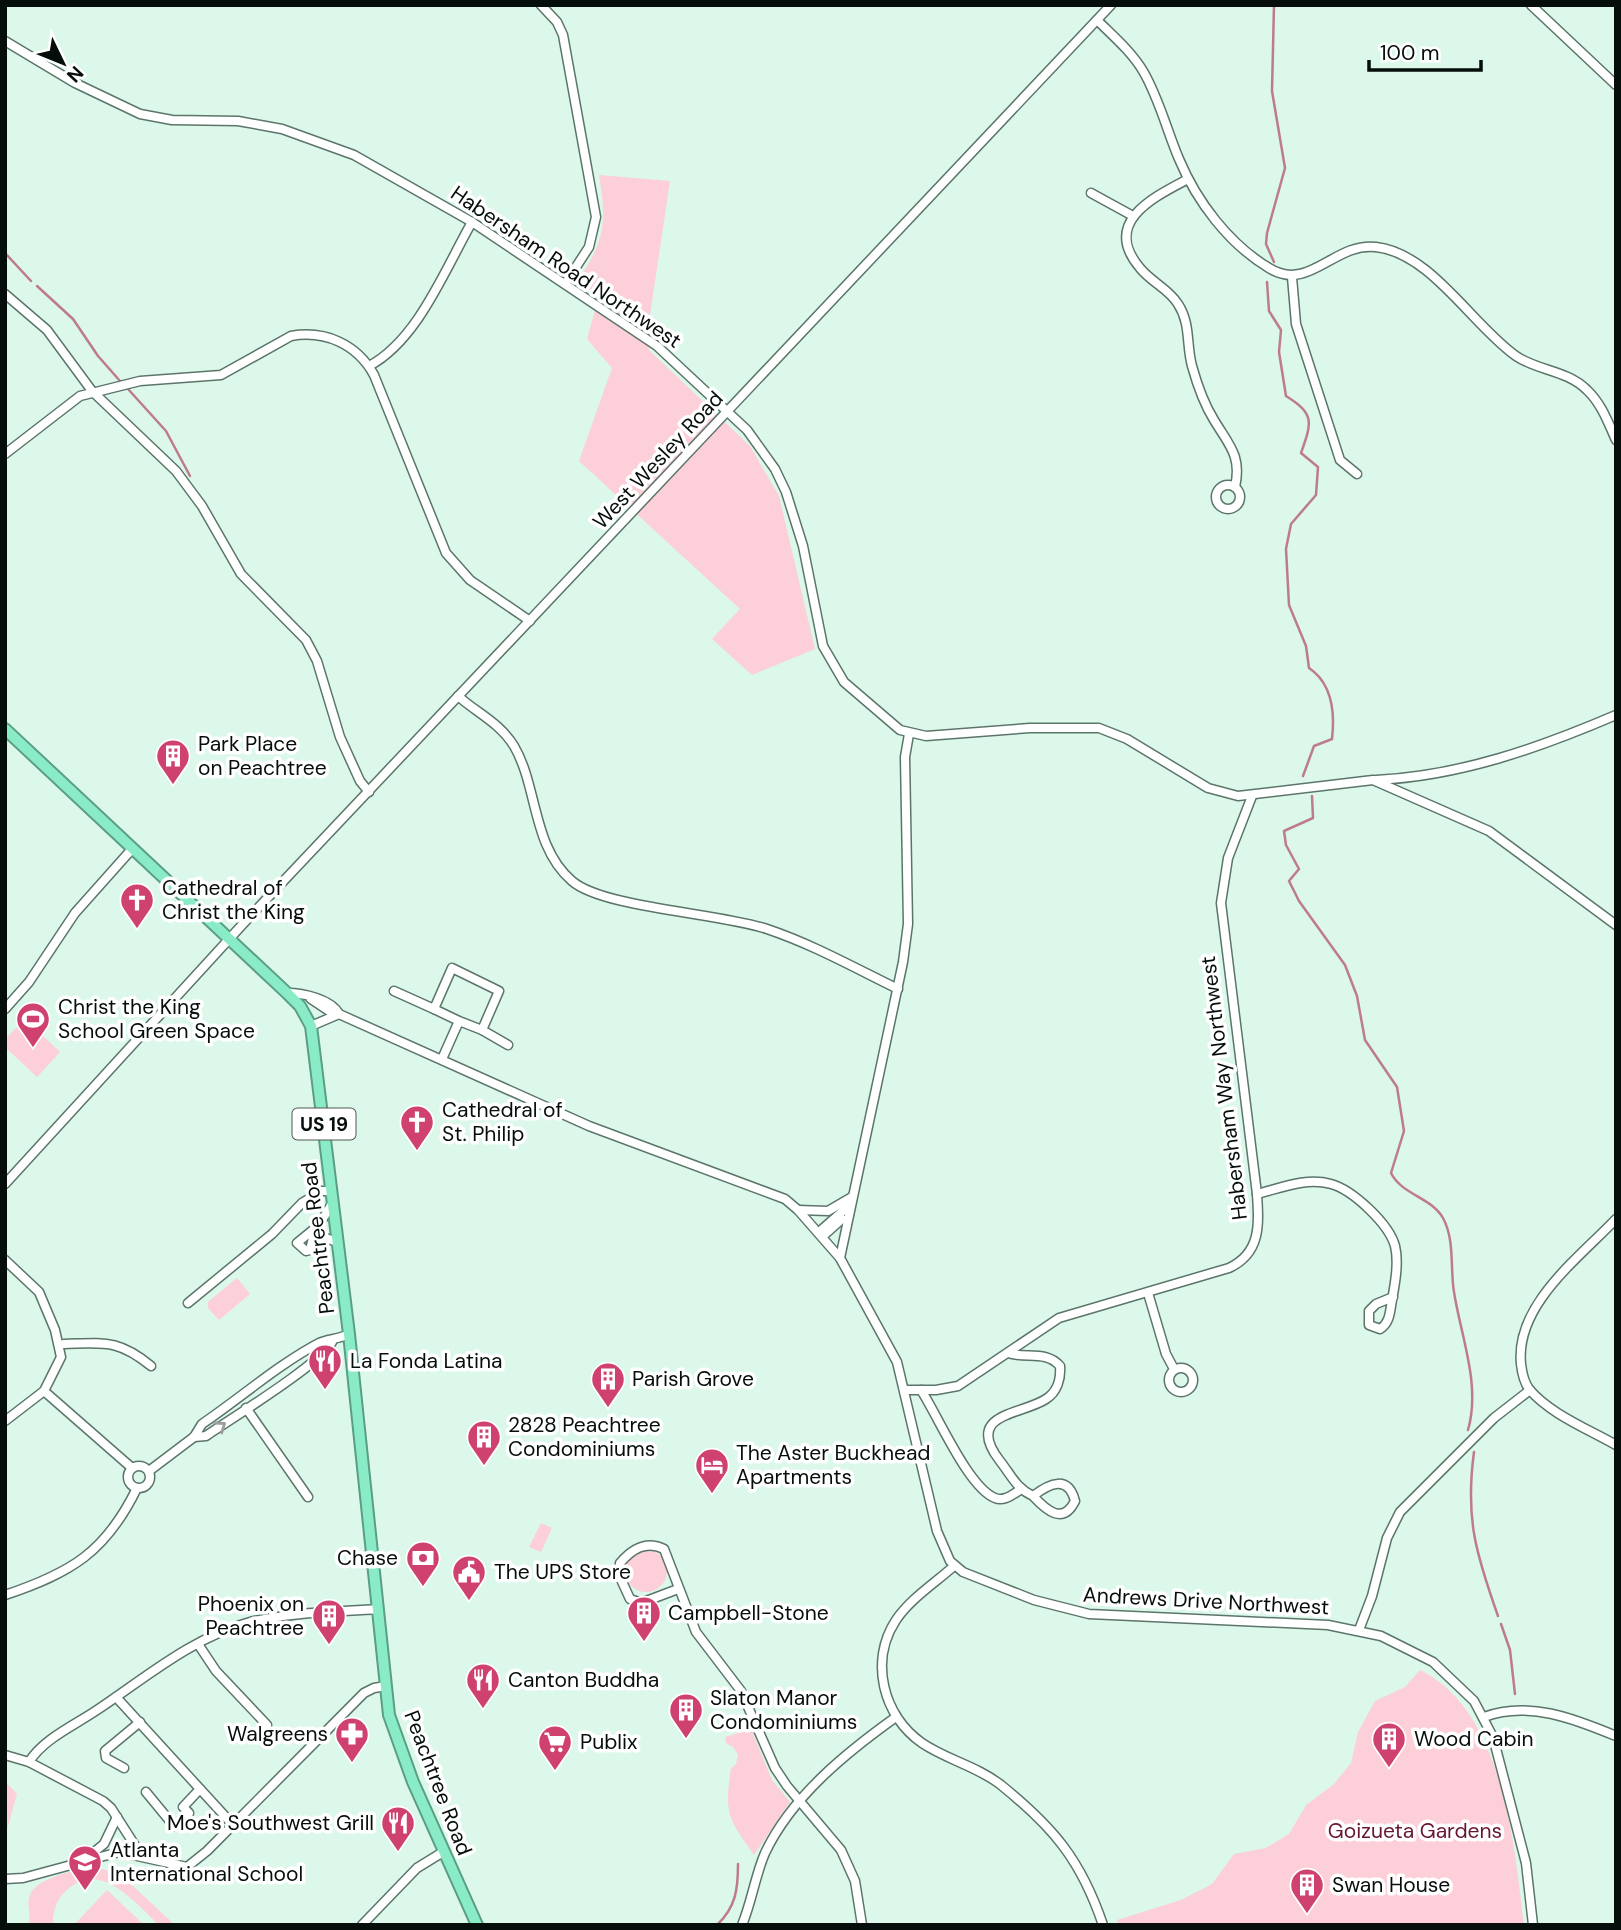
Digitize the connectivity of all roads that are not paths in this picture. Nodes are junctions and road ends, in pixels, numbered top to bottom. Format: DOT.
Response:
graph roads {
  1 [pos="541,5"];
  2 [pos="1111,5"];
  3 [pos="1531,5"];
  4 [pos="1097,20"];
  5 [pos="5,41"];
  6 [pos="1616,85"];
  7 [pos="1188,179"];
  8 [pos="1091,193"];
  9 [pos="1133,216"];
  10 [pos="472,222"];
  11 [pos="1292,277"];
  12 [pos="565,284"];
  13 [pos="5,294"];
  14 [pos="369,366"];
  15 [pos="92,391"];
  16 [pos="728,411"];
  17 [pos="1616,440"];
  18 [pos="5,454"];
  19 [pos="1357,474"];
  20 [pos="1235,487"];
  21 [pos="530,621"];
  22 [pos="458,696"];
  23 [pos="1616,715"];
  24 [pos="5,729"];
  25 [pos="909,734"];
  26 [pos="1373,780"];
  27 [pos="369,792"];
  28 [pos="1252,796"];
  29 [pos="132,849"];
  30 [pos="1616,925"];
  31 [pos="230,939"];
  32 [pos="898,989"];
  33 [pos="394,991"];
  34 [pos="287,993"];
  35 [pos="5,1009"];
  36 [pos="434,1009"];
  37 [pos="340,1014"];
  38 [pos="459,1021"];
  39 [pos="311,1026"];
  40 [pos="482,1030"];
  41 [pos="509,1045"];
  42 [pos="442,1059"];
  43 [pos="5,1184"];
  44 [pos="1257,1194"];
  45 [pos="333,1196"];
  46 [pos="851,1204"];
  47 [pos="798,1210"];
  48 [pos="1616,1219"];
  49 [pos="821,1234"];
  50 [pos="337,1242"];
  51 [pos="839,1258"];
  52 [pos="5,1260"];
  53 [pos="1147,1293"];
  54 [pos="1393,1297"];
  55 [pos="188,1303"];
  56 [pos="349,1334"];
  57 [pos="332,1342"];
  58 [pos="64,1344"];
  59 [pos="1008,1353"];
  60 [pos="296,1359"];
  61 [pos="151,1366"];
  62 [pos="303,1368"];
  63 [pos="1174,1369"];
  64 [pos="264,1382"];
  65 [pos="905,1390"];
  66 [pos="921,1390"];
  67 [pos="1530,1390"];
  68 [pos="44,1391"];
  69 [pos="271,1391"];
  70 [pos="246,1408"];
  71 [pos="5,1421"];
  72 [pos="194,1437"];
  73 [pos="1616,1445"];
  74 [pos="132,1468"];
  75 [pos="149,1471"];
  76 [pos="137,1488"];
  77 [pos="1020,1490"];
  78 [pos="1033,1496"];
  79 [pos="308,1497"];
  80 [pos="954,1566"];
  81 [pos="678,1589"];
  82 [pos="5,1595"];
  83 [pos="378,1609"];
  84 [pos="1359,1630"];
  85 [pos="198,1644"];
  86 [pos="386,1686"];
  87 [pos="116,1697"];
  88 [pos="896,1717"];
  89 [pos="1484,1717"];
  90 [pos="140,1722"];
  91 [pos="267,1725"];
  92 [pos="1616,1736"];
  93 [pos="5,1755"];
  94 [pos="30,1762"];
  95 [pos="124,1768"];
  96 [pos="200,1789"];
  97 [pos="146,1791"];
  98 [pos="801,1803"];
  99 [pos="117,1817"];
  100 [pos="233,1825"];
  101 [pos="443,1852"];
  102 [pos="141,1855"];
  103 [pos="81,1861"];
  104 [pos="5,1879"];
  105 [pos="362,1925"];
  106 [pos="477,1925"];
  107 [pos="742,1925"];
  108 [pos="862,1925"];
  109 [pos="1103,1925"];
  110 [pos="1532,1925"];
  1 -- 12 [label="street"];
  2 -- 4 [label="street, West Wesley Road"];
  3 -- 6 [label="street"];
  4 -- 7 [label="street"];
  4 -- 16 [label="street, West Wesley Road"];
  5 -- 10 [label="street, Habersham Road Northwest"];
  7 -- 9 [label="street"];
  7 -- 11 [label="street"];
  8 -- 9 [label="street"];
  9 -- 20 [label="street"];
  10 -- 12 [label="street, Habersham Road Northwest"];
  10 -- 14 [label="street"];
  11 -- 17 [label="street"];
  11 -- 19 [label="street"];
  12 -- 16 [label="street, Habersham Road Northwest"];
  13 -- 15 [label="street"];
  14 -- 15 [label="street"];
  14 -- 21 [label="street"];
  15 -- 18 [label="street"];
  15 -- 27 [label="street"];
  16 -- 21 [label="street, West Wesley Road"];
  16 -- 25 [label="street, Habersham Road Northwest"];
  21 -- 22 [label="street, West Wesley Road"];
  22 -- 27 [label="street, West Wesley Road"];
  22 -- 32 [label="street"];
  23 -- 26 [label="street"];
  24 -- 29 [label="highway, US 19"];
  25 -- 28 [label="street"];
  25 -- 32 [label="street"];
  26 -- 28 [label="street"];
  26 -- 30 [label="street"];
  27 -- 31 [label="street, West Wesley Road"];
  28 -- 44 [label="street, Habersham Way Northwest"];
  29 -- 31 [label="highway, US 19"];
  29 -- 35 [label="street"];
  31 -- 34 [label="highway, Peachtree Road / US 19"];
  31 -- 43 [label="street, West Wesley Road"];
  32 -- 46 [label="street"];
  33 -- 36 [label="street"];
  34 -- 37 [label="street"];
  34 -- 39 [label="highway, Peachtree Road / US 19"];
  36 -- 38 [label="street"];
  36 -- 40 [label="street"];
  37 -- 39 [label="street"];
  37 -- 42 [label="street"];
  38 -- 40 [label="street"];
  38 -- 42 [label="street"];
  39 -- 45 [label="highway, Peachtree Road / US 19"];
  40 -- 41 [label="street"];
  42 -- 47 [label="street"];
  44 -- 53 [label="street, Habersham Way Northwest"];
  44 -- 54 [label="street"];
  45 -- 50 [label="highway, Peachtree Road / US 19"];
  45 -- 50 [label="street"];
  45 -- 55 [label="street"];
  46 -- 47 [label="street"];
  46 -- 49 [label="street"];
  46 -- 51 [label="street"];
  47 -- 49 [label="street"];
  48 -- 67 [label="street"];
  49 -- 51 [label="street"];
  50 -- 56 [label="highway, Peachtree Road / US 19"];
  51 -- 65 [label="street"];
  52 -- 68 [label="street"];
  53 -- 59 [label="street, Habersham Way Northwest"];
  53 -- 63 [label="street"];
  56 -- 57 [label="street"];
  56 -- 83 [label="highway, US 19"];
  57 -- 60 [label="street"];
  57 -- 62 [label="street"];
  58 -- 61 [label="street"];
  59 -- 66 [label="street, Habersham Way Northwest"];
  59 -- 77 [label="street"];
  60 -- 62 [label="street"];
  60 -- 64 [label="street"];
  62 -- 69 [label="street"];
  64 -- 69 [label="street"];
  64 -- 72 [label="street"];
  65 -- 66 [label="street, Habersham Way Northwest"];
  65 -- 80 [label="street"];
  66 -- 77 [label="street"];
  67 -- 73 [label="street"];
  67 -- 84 [label="street"];
  68 -- 71 [label="street"];
  68 -- 74 [label="street"];
  69 -- 70 [label="street"];
  72 -- 70 [label="street, one-way"];
  70 -- 79 [label="street"];
  72 -- 75 [label="street"];
  74 -- 75 [label="street"];
  74 -- 76 [label="street"];
  75 -- 76 [label="street"];
  76 -- 82 [label="street"];
  77 -- 78 [label="street"];
  78 -- 78 [label="street"];
  80 -- 84 [label="street, Andrews Drive Northwest"];
  80 -- 88 [label="street"];
  81 -- 81 [label="street"];
  81 -- 98 [label="street"];
  83 -- 85 [label="street"];
  83 -- 86 [label="highway, Peachtree Road / US 19"];
  84 -- 89 [label="street, Andrews Drive Northwest"];
  85 -- 87 [label="street"];
  85 -- 91 [label="street"];
  86 -- 100 [label="street"];
  86 -- 101 [label="highway, Peachtree Road / US 19"];
  87 -- 90 [label="street"];
  87 -- 94 [label="street"];
  88 -- 98 [label="street"];
  88 -- 109 [label="street"];
  89 -- 92 [label="street"];
  89 -- 110 [label="street, Andrews Drive Northwest"];
  90 -- 95 [label="street"];
  90 -- 96 [label="street"];
  93 -- 94 [label="street"];
  94 -- 99 [label="street"];
  96 -- 97 [label="street"];
  96 -- 100 [label="street"];
  98 -- 107 [label="street"];
  98 -- 108 [label="street"];
  99 -- 102 [label="street"];
  99 -- 103 [label="street"];
  100 -- 102 [label="street"];
  101 -- 105 [label="street"];
  101 -- 106 [label="highway, Peachtree Road / US 19"];
  102 -- 103 [label="street"];
  103 -- 104 [label="street"];
}
